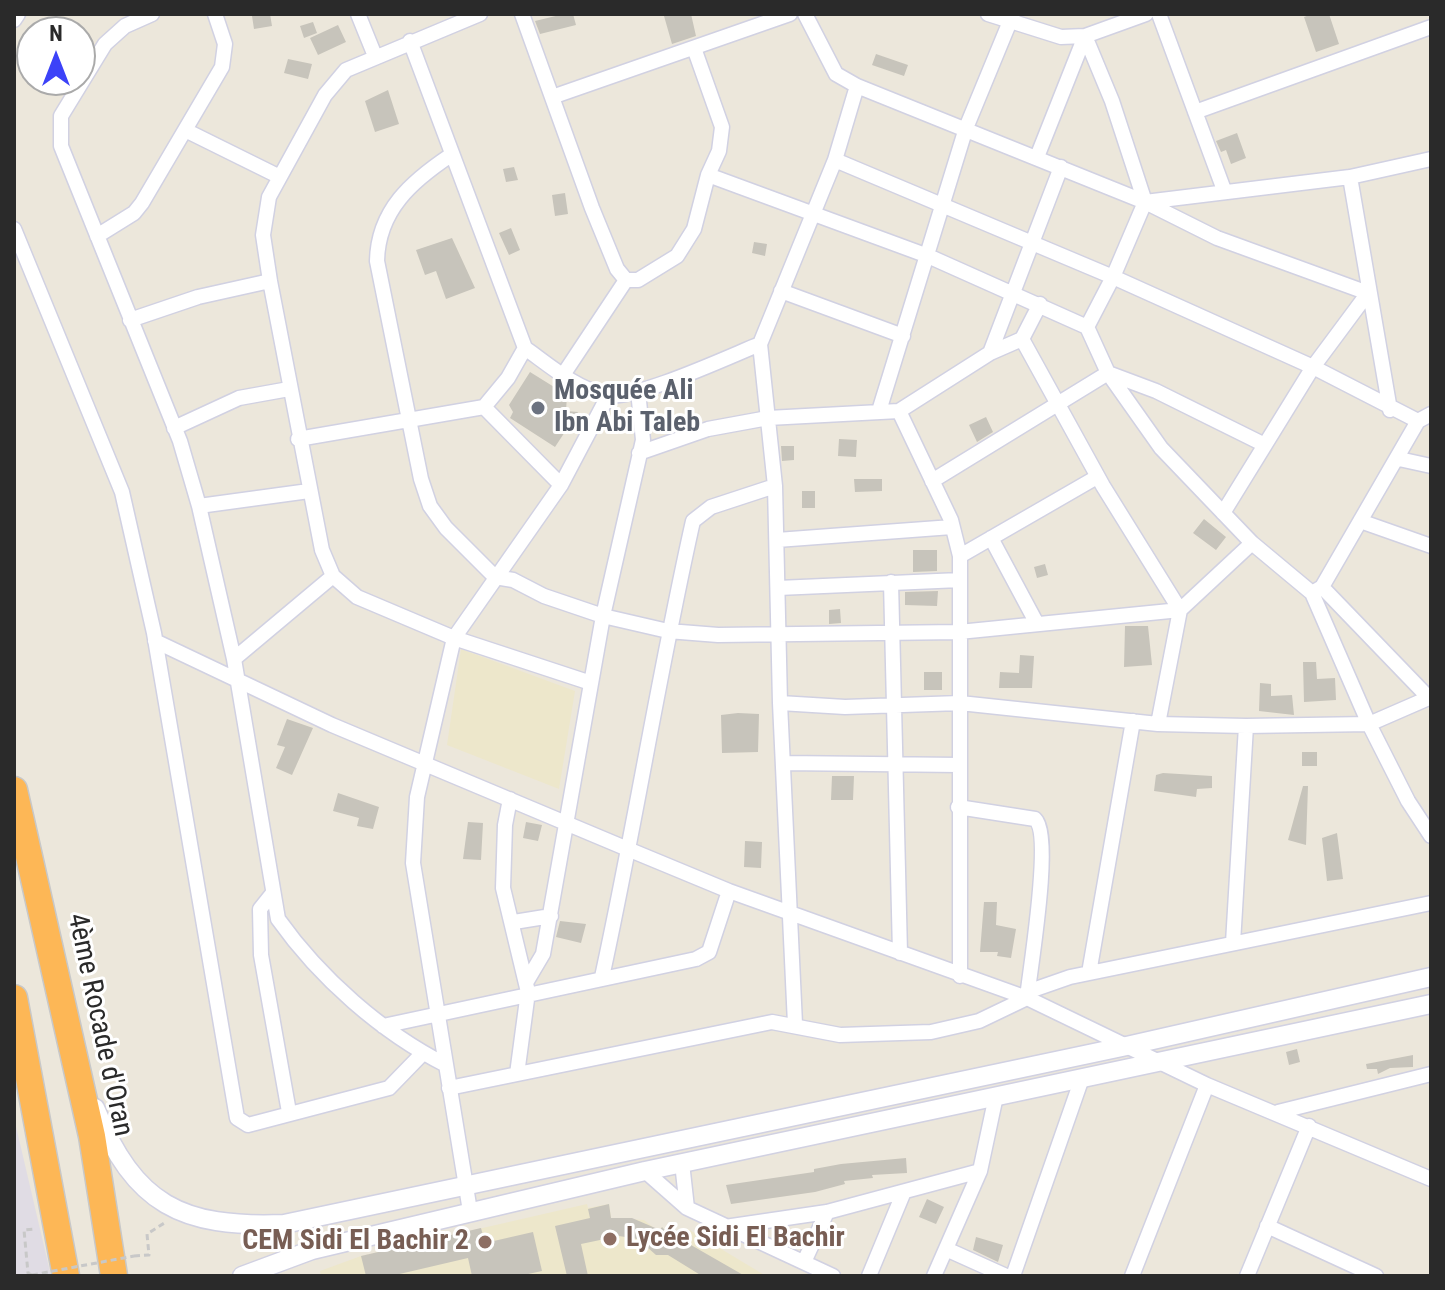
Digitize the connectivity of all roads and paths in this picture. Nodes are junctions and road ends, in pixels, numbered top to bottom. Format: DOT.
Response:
graph roads {
  1 [pos="18,14"];
  2 [pos="152,14"];
  3 [pos="215,14"];
  4 [pos="358,14"];
  5 [pos="480,14"];
  6 [pos="522,14"];
  7 [pos="790,14"];
  8 [pos="805,14"];
  9 [pos="988,14"];
  10 [pos="1146,14"];
  11 [pos="1159,14"];
  12 [pos="1012,18"];
  13 [pos="14,20"];
  14 [pos="1431,27"];
  15 [pos="1085,36"];
  16 [pos="410,41"];
  17 [pos="694,48"];
  18 [pos="375,56"];
  19 [pos="857,86"];
  20 [pos="552,97"];
  21 [pos="1195,112"];
  22 [pos="966,128"];
  23 [pos="185,130"];
  24 [pos="451,155"];
  25 [pos="1037,157"];
  26 [pos="1431,159"];
  27 [pos="835,160"];
  28 [pos="1061,167"];
  29 [pos="708,175"];
  30 [pos="278,176"];
  31 [pos="1350,177"];
  32 [pos="1224,190"];
  33 [pos="1145,202"];
  34 [pos="941,207"];
  35 [pos="813,212"];
  36 [pos="14,229"];
  37 [pos="97,236"];
  38 [pos="1031,244"];
  39 [pos="928,256"];
  40 [pos="1113,277"];
  41 [pos="626,280"];
  42 [pos="270,281"];
  43 [pos="781,291"];
  44 [pos="1012,293"];
  45 [pos="1368,293"];
  46 [pos="1040,304"];
  47 [pos="130,320"];
  48 [pos="1087,327"];
  49 [pos="903,336"];
  50 [pos="1022,339"];
  51 [pos="760,344"];
  52 [pos="525,348"];
  53 [pos="990,353"];
  54 [pos="1313,367"];
  55 [pos="1108,373"];
  56 [pos="563,375"];
  57 [pos="289,389"];
  58 [pos="638,391"];
  59 [pos="608,396"];
  60 [pos="1057,404"];
  61 [pos="484,407"];
  62 [pos="1390,410"];
  63 [pos="879,411"];
  64 [pos="899,411"];
  65 [pos="768,418"];
  66 [pos="1424,418"];
  67 [pos="410,421"];
  68 [pos="174,428"];
  69 [pos="298,439"];
  70 [pos="1265,445"];
  71 [pos="639,453"];
  72 [pos="1399,459"];
  73 [pos="1431,466"];
  74 [pos="1097,477"];
  75 [pos="932,481"];
  76 [pos="561,485"];
  77 [pos="775,486"];
  78 [pos="309,491"];
  79 [pos="199,506"];
  80 [pos="1223,513"];
  81 [pos="1360,521"];
  82 [pos="952,527"];
  83 [pos="991,538"];
  84 [pos="777,540"];
  85 [pos="1252,543"];
  86 [pos="1431,546"];
  87 [pos="960,556"];
  88 [pos="333,576"];
  89 [pos="495,577"];
  90 [pos="960,580"];
  91 [pos="891,582"];
  92 [pos="778,588"];
  93 [pos="1317,590"];
  94 [pos="1180,610"];
  95 [pos="603,616"];
  96 [pos="1036,622"];
  97 [pos="668,631"];
  98 [pos="959,632"];
  99 [pos="893,633"];
  100 [pos="779,635"];
  101 [pos="454,638"];
  102 [pos="155,641"];
  103 [pos="234,659"];
  104 [pos="236,679"];
  105 [pos="591,683"];
  106 [pos="1430,697"];
  107 [pos="780,703"];
  108 [pos="960,703"];
  109 [pos="894,705"];
  110 [pos="1133,721"];
  111 [pos="1158,724"];
  112 [pos="1369,724"];
  113 [pos="1246,726"];
  114 [pos="424,763"];
  115 [pos="784,763"];
  116 [pos="959,765"];
  117 [pos="895,766"];
  118 [pos="14,790"];
  119 [pos="510,799"];
  120 [pos="958,807"];
  121 [pos="566,821"];
  122 [pos="1431,836"];
  123 [pos="630,850"];
  124 [pos="729,891"];
  125 [pos="272,894"];
  126 [pos="1431,903"];
  127 [pos="788,912"];
  128 [pos="551,916"];
  129 [pos="514,922"];
  130 [pos="1233,943"];
  131 [pos="900,953"];
  132 [pos="1089,973"];
  133 [pos="960,976"];
  134 [pos="602,977"];
  135 [pos="1431,977"];
  136 [pos="528,987"];
  137 [pos="1027,995"];
  138 [pos="14,998"];
  139 [pos="1431,1004"];
  140 [pos="438,1015"];
  141 [pos="795,1024"];
  142 [pos="383,1026"];
  143 [pos="1122,1047"];
  144 [pos="423,1053"];
  145 [pos="75,1059"];
  146 [pos="1156,1060"];
  147 [pos="446,1065"];
  148 [pos="517,1074"];
  149 [pos="1431,1074"];
  150 [pos="1081,1081"];
  151 [pos="1207,1085"];
  152 [pos="449,1088"];
  153 [pos="996,1096"];
  154 [pos="289,1112"];
  155 [pos="1277,1112"];
  156 [pos="1309,1126"];
  157 [pos="682,1163"];
  158 [pos="645,1171"];
  159 [pos="980,1171"];
  160 [pos="1431,1179"];
  161 [pos="467,1185"];
  162 [pos="903,1194"];
  163 [pos="687,1208"];
  164 [pos="470,1211"];
  165 [pos="827,1212"];
  166 [pos="1267,1226"];
  167 [pos="725,1227"];
  168 [pos="24,1230"];
  169 [pos="147,1234"];
  170 [pos="946,1249"];
  171 [pos="804,1262"];
  172 [pos="32,1275"];
  173 [pos="1371,1275"];
  174 [pos="66,1276"];
  175 [pos="114,1276"];
  176 [pos="242,1276"];
  177 [pos="833,1276"];
  178 [pos="869,1276"];
  179 [pos="934,1276"];
  180 [pos="1006,1276"];
  181 [pos="1013,1276"];
  182 [pos="1132,1276"];
  183 [pos="1247,1276"];
  1 -- 13 [label="street"];
  2 -- 37 [label="street"];
  3 -- 23 [label="street"];
  4 -- 18 [label="street"];
  5 -- 16 [label="street"];
  6 -- 20 [label="street"];
  7 -- 17 [label="street"];
  8 -- 19 [label="street"];
  9 -- 12 [label="street"];
  10 -- 15 [label="street"];
  11 -- 21 [label="street"];
  12 -- 15 [label="street"];
  12 -- 22 [label="street"];
  14 -- 21 [label="street"];
  15 -- 25 [label="street"];
  15 -- 33 [label="street"];
  16 -- 18 [label="street"];
  16 -- 24 [label="street"];
  17 -- 20 [label="street"];
  17 -- 29 [label="street"];
  18 -- 30 [label="street"];
  19 -- 22 [label="street"];
  19 -- 27 [label="street"];
  20 -- 41 [label="street"];
  21 -- 32 [label="street"];
  22 -- 25 [label="street"];
  22 -- 34 [label="street"];
  23 -- 30 [label="street"];
  23 -- 37 [label="street"];
  24 -- 52 [label="street"];
  24 -- 67 [label="street"];
  25 -- 28 [label="street"];
  26 -- 31 [label="street"];
  27 -- 34 [label="street"];
  27 -- 35 [label="street"];
  28 -- 33 [label="street"];
  28 -- 38 [label="street"];
  29 -- 35 [label="street"];
  29 -- 41 [label="street"];
  30 -- 42 [label="street"];
  31 -- 32 [label="street"];
  31 -- 45 [label="street"];
  32 -- 33 [label="street"];
  33 -- 40 [label="street"];
  33 -- 45 [label="street"];
  34 -- 38 [label="street"];
  34 -- 39 [label="street"];
  35 -- 39 [label="street"];
  35 -- 43 [label="street"];
  36 -- 102 [label="street"];
  37 -- 47 [label="street"];
  38 -- 40 [label="street"];
  38 -- 44 [label="street"];
  39 -- 44 [label="street"];
  39 -- 49 [label="street"];
  40 -- 48 [label="street"];
  40 -- 54 [label="street"];
  41 -- 56 [label="street"];
  42 -- 47 [label="street"];
  42 -- 57 [label="street"];
  43 -- 49 [label="street"];
  43 -- 51 [label="street"];
  44 -- 46 [label="street"];
  44 -- 53 [label="street"];
  45 -- 54 [label="street"];
  45 -- 62 [label="street"];
  46 -- 48 [label="street"];
  46 -- 50 [label="street"];
  47 -- 68 [label="street"];
  48 -- 55 [label="street"];
  49 -- 63 [label="street"];
  50 -- 53 [label="street"];
  50 -- 60 [label="street"];
  51 -- 58 [label="street"];
  51 -- 65 [label="street"];
  52 -- 56 [label="street"];
  52 -- 61 [label="street"];
  53 -- 64 [label="street"];
  54 -- 62 [label="street"];
  54 -- 70 [label="street"];
  55 -- 60 [label="street"];
  55 -- 70 [label="street"];
  55 -- 80 [label="street"];
  56 -- 59 [label="street"];
  57 -- 68 [label="street"];
  57 -- 69 [label="street"];
  58 -- 59 [label="street"];
  58 -- 71 [label="street"];
  59 -- 76 [label="street"];
  60 -- 74 [label="street"];
  60 -- 75 [label="street"];
  61 -- 67 [label="street"];
  61 -- 76 [label="street"];
  62 -- 66 [label="street"];
  63 -- 64 [label="street"];
  63 -- 65 [label="street"];
  64 -- 75 [label="street"];
  65 -- 71 [label="street"];
  65 -- 77 [label="street"];
  66 -- 72 [label="street"];
  67 -- 69 [label="street"];
  67 -- 89 [label="street"];
  68 -- 79 [label="street"];
  69 -- 78 [label="street"];
  70 -- 80 [label="street"];
  71 -- 95 [label="street"];
  72 -- 73 [label="street"];
  72 -- 81 [label="street"];
  74 -- 83 [label="street"];
  74 -- 94 [label="street"];
  75 -- 82 [label="street"];
  76 -- 89 [label="street"];
  77 -- 84 [label="street"];
  77 -- 97 [label="street"];
  78 -- 79 [label="street"];
  78 -- 88 [label="street"];
  79 -- 103 [label="street"];
  80 -- 85 [label="street"];
  81 -- 86 [label="street"];
  81 -- 93 [label="street"];
  82 -- 84 [label="street"];
  82 -- 87 [label="street"];
  83 -- 87 [label="street"];
  83 -- 96 [label="street"];
  84 -- 92 [label="street"];
  85 -- 93 [label="street"];
  85 -- 94 [label="street"];
  87 -- 90 [label="street"];
  88 -- 101 [label="street"];
  88 -- 103 [label="street"];
  89 -- 95 [label="street"];
  89 -- 101 [label="street"];
  90 -- 91 [label="street"];
  90 -- 98 [label="street"];
  91 -- 92 [label="street"];
  91 -- 99 [label="street"];
  92 -- 100 [label="street"];
  93 -- 106 [label="street"];
  93 -- 112 [label="street"];
  94 -- 96 [label="street"];
  94 -- 111 [label="street"];
  95 -- 97 [label="street"];
  95 -- 105 [label="street"];
  96 -- 98 [label="street"];
  97 -- 100 [label="street"];
  97 -- 123 [label="street"];
  98 -- 99 [label="street"];
  98 -- 108 [label="street"];
  99 -- 100 [label="street"];
  99 -- 109 [label="street"];
  100 -- 107 [label="street"];
  101 -- 105 [label="street"];
  101 -- 114 [label="street"];
  102 -- 104 [label="street"];
  102 -- 154 [label="street"];
  103 -- 104 [label="street"];
  104 -- 114 [label="street"];
  104 -- 125 [label="street"];
  105 -- 121 [label="street"];
  106 -- 112 [label="street"];
  107 -- 109 [label="street"];
  107 -- 115 [label="street"];
  108 -- 109 [label="street"];
  108 -- 110 [label="street"];
  108 -- 116 [label="street"];
  109 -- 117 [label="street"];
  110 -- 111 [label="street"];
  110 -- 132 [label="street"];
  111 -- 113 [label="street"];
  112 -- 113 [label="street"];
  112 -- 122 [label="street"];
  113 -- 130 [label="street"];
  114 -- 119 [label="street"];
  114 -- 140 [label="street"];
  115 -- 117 [label="street"];
  115 -- 127 [label="street"];
  116 -- 117 [label="street"];
  116 -- 120 [label="street"];
  117 -- 131 [label="street"];
  118 -- 145 [label="highway, 4ème Rocade d'Oran"];
  119 -- 121 [label="street"];
  119 -- 129 [label="street"];
  120 -- 133 [label="street"];
  120 -- 137 [label="street"];
  121 -- 123 [label="street"];
  121 -- 128 [label="street"];
  123 -- 124 [label="street"];
  123 -- 134 [label="street"];
  124 -- 127 [label="street"];
  124 -- 134 [label="street"];
  125 -- 142 [label="street"];
  125 -- 154 [label="street"];
  126 -- 130 [label="street"];
  127 -- 131 [label="street"];
  127 -- 141 [label="street"];
  128 -- 129 [label="street"];
  128 -- 136 [label="street"];
  129 -- 136 [label="street"];
  130 -- 132 [label="street"];
  131 -- 133 [label="street"];
  132 -- 137 [label="street"];
  133 -- 137 [label="street"];
  134 -- 136 [label="street"];
  135 -- 143 [label="street"];
  136 -- 140 [label="street"];
  136 -- 148 [label="street"];
  137 -- 141 [label="street"];
  137 -- 143 [label="street"];
  138 -- 174 [label="highway"];
  139 -- 146 [label="street"];
  140 -- 142 [label="street"];
  140 -- 147 [label="street"];
  141 -- 148 [label="street"];
  142 -- 144 [label="street"];
  143 -- 146 [label="street"];
  143 -- 161 [label="street"];
  144 -- 147 [label="street"];
  144 -- 154 [label="street"];
  145 -- 161 [label="street"];
  145 -- 175 [label="highway, 4ème Rocade d'Oran"];
  146 -- 150 [label="street"];
  146 -- 151 [label="street"];
  147 -- 152 [label="street"];
  148 -- 152 [label="street"];
  149 -- 155 [label="street"];
  150 -- 153 [label="street"];
  150 -- 181 [label="street"];
  151 -- 155 [label="street"];
  151 -- 182 [label="street"];
  152 -- 161 [label="street"];
  153 -- 157 [label="street"];
  153 -- 159 [label="street"];
  155 -- 156 [label="street"];
  156 -- 160 [label="street"];
  156 -- 166 [label="street"];
  157 -- 158 [label="street"];
  157 -- 163 [label="street"];
  158 -- 163 [label="street"];
  158 -- 164 [label="street"];
  159 -- 162 [label="street"];
  159 -- 170 [label="street"];
  161 -- 164 [label="street"];
  162 -- 165 [label="street"];
  162 -- 178 [label="street"];
  163 -- 167 [label="street"];
  164 -- 176 [label="street"];
  165 -- 167 [label="street"];
  165 -- 171 [label="street"];
  166 -- 173 [label="street"];
  166 -- 183 [label="street"];
  167 -- 171 [label="street"];
  168 -- 172 [label="path"];
  169 -- 172 [label="path, bridge"];
  170 -- 179 [label="street"];
  170 -- 180 [label="street"];
  171 -- 177 [label="street"];
}
